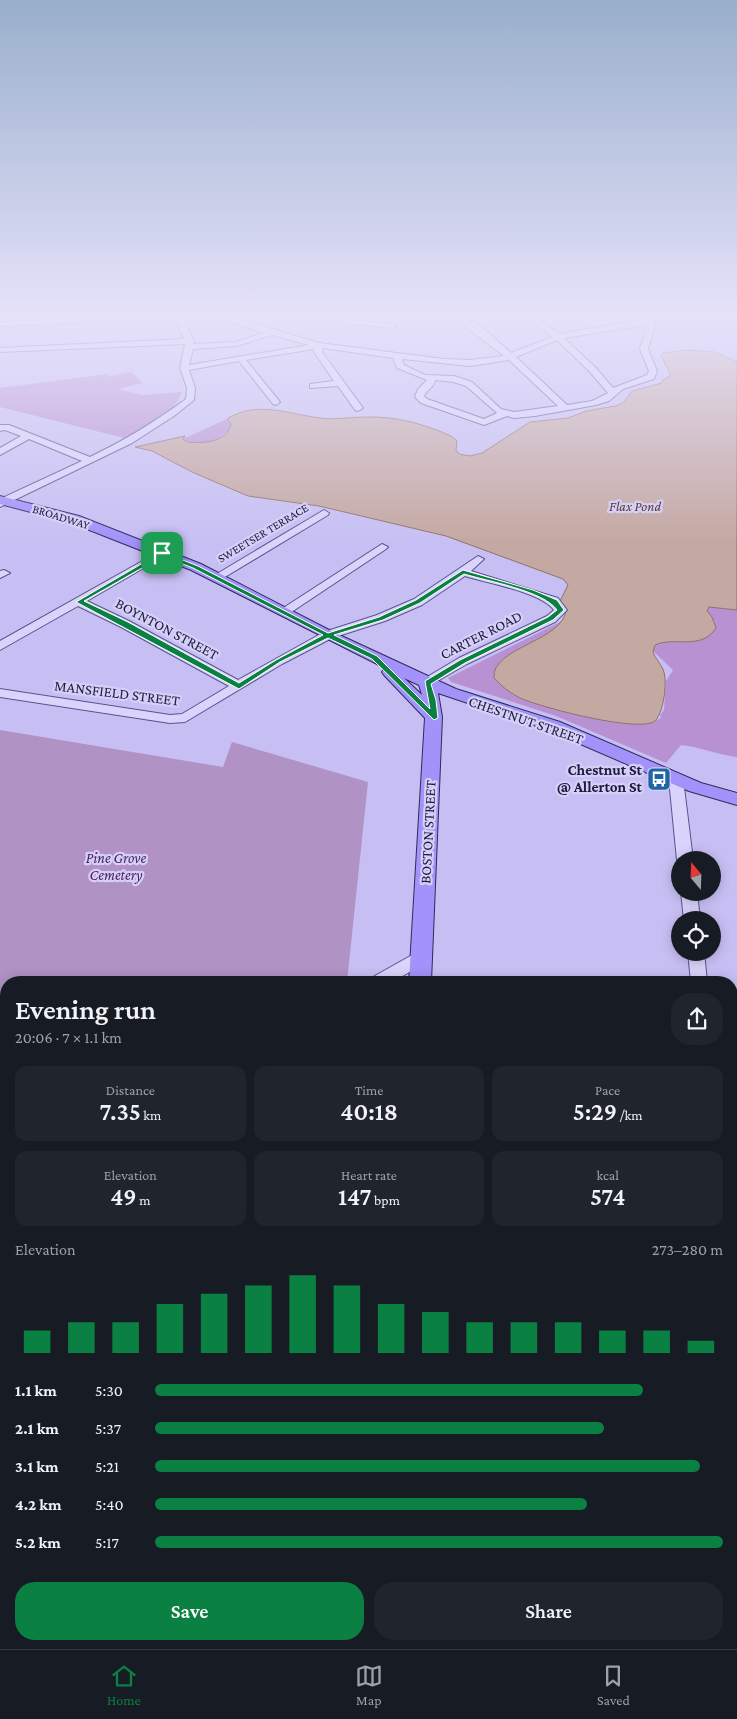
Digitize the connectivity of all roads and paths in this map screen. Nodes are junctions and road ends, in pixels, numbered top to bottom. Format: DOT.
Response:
graph roads {
  1 [pos="192,390"];
  2 [pos="266,390"];
  3 [pos="345,390"];
  4 [pos="422,390"];
  5 [pos="475,390"];
  6 [pos="546,390"];
  7 [pos="610,390"];
  8 [pos="616,390"];
  9 [pos="612,393"];
  10 [pos="276,402"];
  11 [pos="358,408"];
  12 [pos="565,408"];
  13 [pos="506,412"];
  14 [pos="0,428"];
  15 [pos="26,437"];
  16 [pos="0,452"];
  17 [pos="88,460"];
  18 [pos="1,504"];
  19 [pos="324,513"];
  20 [pos="382,547"];
  21 [pos="162,553"];
  22 [pos="478,559"];
  23 [pos="463,572"];
  24 [pos="216,578"];
  25 [pos="79,602"];
  26 [pos="283,612"];
  27 [pos="328,635"];
  28 [pos="0,646"];
  29 [pos="374,657"];
  30 [pos="427,683"];
  31 [pos="239,686"];
  32 [pos="0,693"];
  33 [pos="434,718"];
  34 [pos="676,779"];
  35 [pos="737,799"];
  36 [pos="684,851"];
  37 [pos="421,957"];
  38 [pos="697,961"];
  39 [pos="389,976"];
  40 [pos="420,976"];
  41 [pos="698,976"];
  1 -- 17 [label="street"];
  2 -- 10 [label="street"];
  3 -- 11 [label="street"];
  4 -- 13 [label="street"];
  5 -- 13 [label="street"];
  6 -- 12 [label="street"];
  7 -- 9 [label="street"];
  8 -- 9 [label="street"];
  9 -- 12 [label="street"];
  12 -- 13 [label="street"];
  14 -- 15 [label="street"];
  15 -- 16 [label="street"];
  15 -- 17 [label="street"];
  17 -- 18 [label="street"];
  18 -- 21 [label="main road, BROADWAY"];
  19 -- 24 [label="street, SWEETSER TERRACE"];
  20 -- 26 [label="street"];
  21 -- 24 [label="main road, BROADWAY"];
  21 -- 25 [label="street"];
  22 -- 23 [label="street"];
  23 -- 27 [label="street"];
  23 -- 30 [label="street, CARTER ROAD"];
  24 -- 26 [label="main road, BROADWAY"];
  25 -- 28 [label="street"];
  25 -- 31 [label="street, BOYNTON STREET"];
  26 -- 27 [label="main road, BROADWAY"];
  27 -- 29 [label="main road, BROADWAY"];
  27 -- 31 [label="street, MANSFIELD STREET"];
  29 -- 30 [label="main road, BROADWAY"];
  29 -- 33 [label="main road"];
  30 -- 33 [label="main road, BOSTON STREET"];
  30 -- 34 [label="main road, CHESTNUT STREET"];
  31 -- 32 [label="street, MANSFIELD STREET"];
  33 -- 37 [label="main road, BOSTON STREET"];
  34 -- 35 [label="main road, CHESTNUT STREET"];
  34 -- 36 [label="street"];
  37 -- 39 [label="street"];
  37 -- 40 [label="main road, BOSTON STREET"];
  38 -- 41 [label="street"];
}
